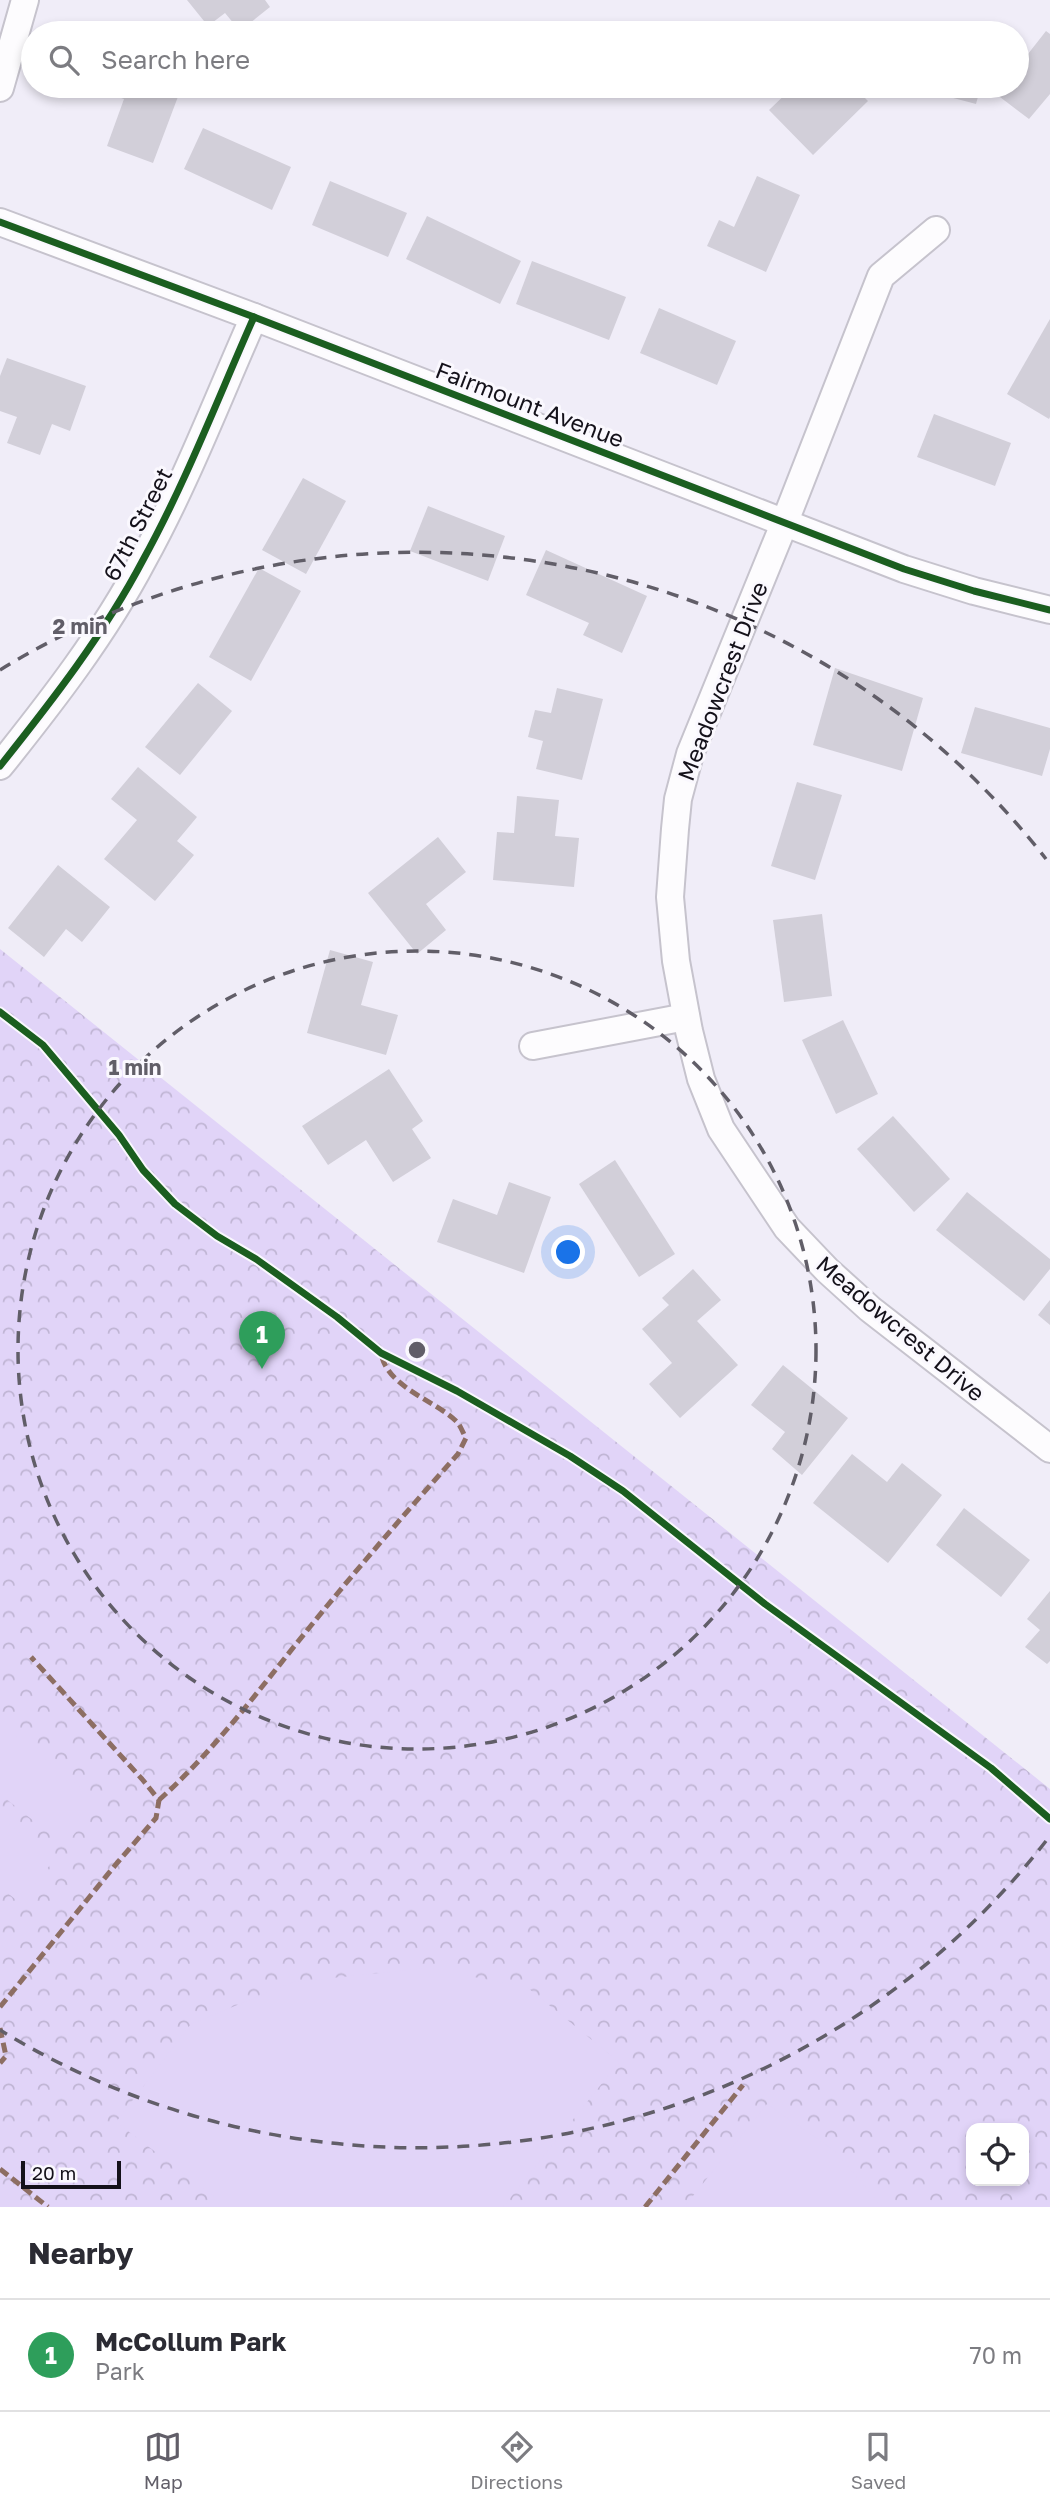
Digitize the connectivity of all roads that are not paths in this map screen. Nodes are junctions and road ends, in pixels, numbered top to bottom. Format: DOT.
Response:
graph roads {
  1 [pos="25,0"];
  2 [pos="0,88"];
  3 [pos="0,222"];
  4 [pos="936,230"];
  5 [pos="254,317"];
  6 [pos="785,524"];
  7 [pos="1050,610"];
  8 [pos="0,766"];
  9 [pos="686,1017"];
  10 [pos="533,1046"];
  11 [pos="1050,1449"];
  1 -- 2 [label="street"];
  3 -- 5 [label="street, Fairmount Avenue"];
  4 -- 6 [label="street, Meadowcrest Drive"];
  5 -- 6 [label="street, Fairmount Avenue"];
  5 -- 8 [label="street, 67th Street"];
  6 -- 7 [label="street, Fairmount Avenue"];
  6 -- 9 [label="street, Meadowcrest Drive"];
  9 -- 10 [label="street"];
  9 -- 11 [label="street, Meadowcrest Drive"];
}
